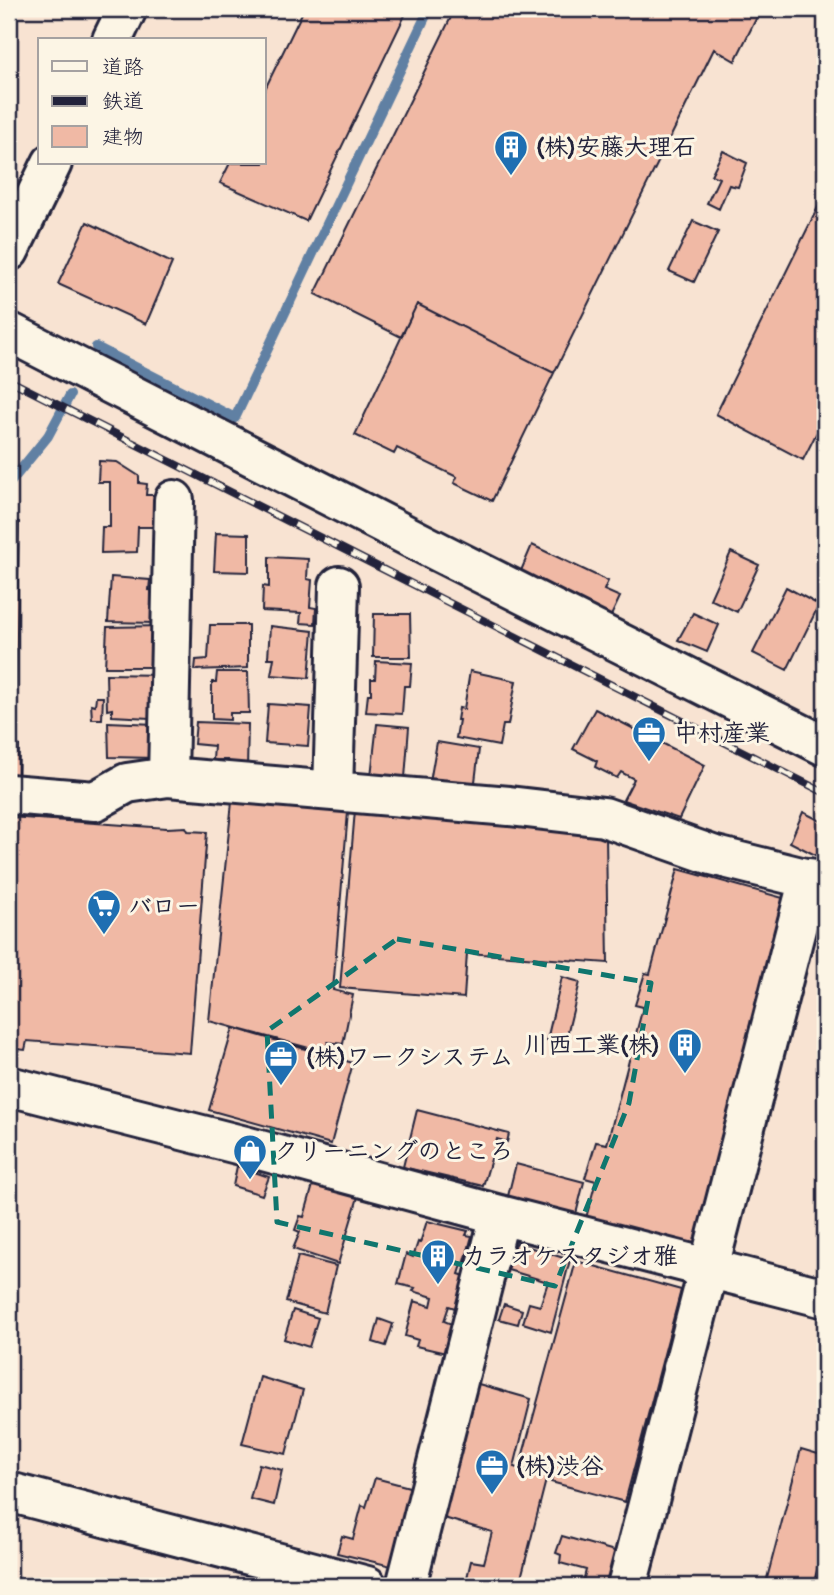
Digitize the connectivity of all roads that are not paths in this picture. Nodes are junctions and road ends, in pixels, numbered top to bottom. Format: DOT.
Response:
graph roads {
  1 [pos="127,9"];
  2 [pos="113,38"];
  3 [pos="52,164"];
  4 [pos="9,251"];
  5 [pos="9,332"];
  6 [pos="174,500"];
  7 [pos="339,586"];
  8 [pos="825,746"];
  9 [pos="168,778"];
  10 [pos="332,791"];
  11 [pos="9,794"];
  12 [pos="817,881"];
  13 [pos="9,1086"];
  14 [pos="500,1215"];
  15 [pos="709,1267"];
  16 [pos="825,1298"];
  17 [pos="9,1492"];
  18 [pos="367,1586"];
  19 [pos="406,1586"];
  20 [pos="627,1586"];
  1 -- 2 [label="street"];
  3 -- 4 [label="street"];
  5 -- 8 [label="street"];
  6 -- 9 [label="street"];
  7 -- 10 [label="street"];
  9 -- 10 [label="street"];
  9 -- 11 [label="street"];
  10 -- 12 [label="street"];
  12 -- 15 [label="street"];
  13 -- 14 [label="street"];
  14 -- 15 [label="street"];
  14 -- 19 [label="street"];
  15 -- 16 [label="street"];
  15 -- 20 [label="street"];
  17 -- 18 [label="street"];
}
